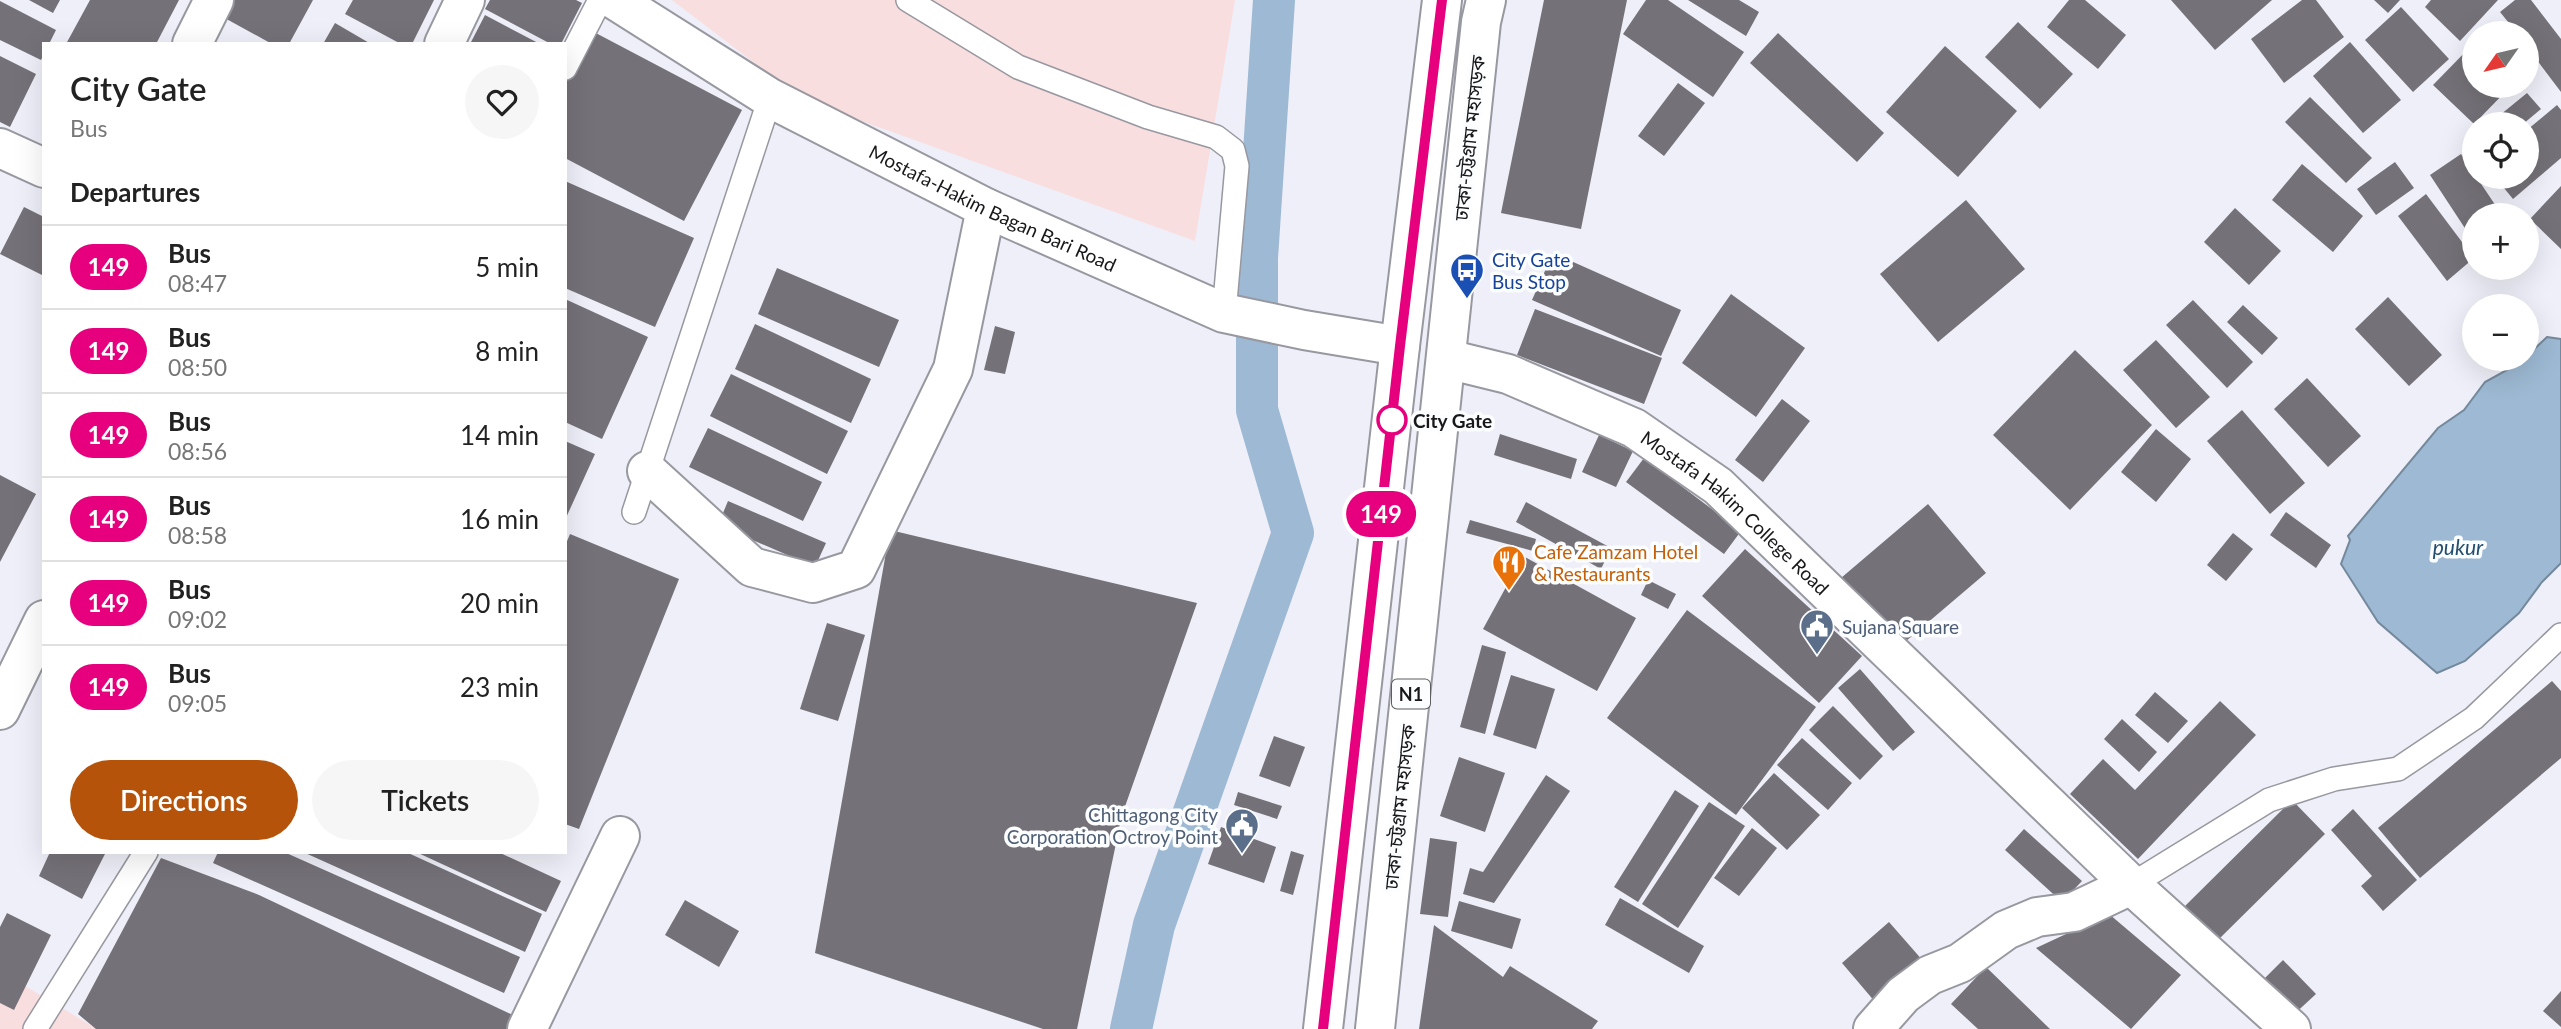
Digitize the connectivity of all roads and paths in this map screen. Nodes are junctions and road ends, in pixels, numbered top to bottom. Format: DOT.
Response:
graph roads {
  1 [pos="214,0"];
  2 [pos="465,0"];
  3 [pos="600,0"];
  4 [pos="615,0"];
  5 [pos="908,0"];
  6 [pos="1442,0"];
  7 [pos="1486,0"];
  8 [pos="193,42"];
  9 [pos="445,42"];
  10 [pos="567,64"];
  11 [pos="770,98"];
  12 [pos="0,148"];
  13 [pos="42,167"];
  14 [pos="986,208"];
  15 [pos="1227,314"];
  16 [pos="1400,346"];
  17 [pos="1447,359"];
  18 [pos="647,471"];
  19 [pos="634,512"];
  20 [pos="42,624"];
  21 [pos="2561,635"];
  22 [pos="0,710"];
  23 [pos="620,836"];
  24 [pos="145,854"];
  25 [pos="2131,885"];
  26 [pos="35,1029"];
  27 [pos="527,1029"];
  28 [pos="1323,1029"];
  29 [pos="1375,1029"];
  30 [pos="1873,1029"];
  31 [pos="2291,1029"];
  1 -- 8 [label="main road"];
  2 -- 9 [label="main road"];
  3 -- 10 [label="lane"];
  4 -- 11 [label="main road, Mostafa-Hakim Bagan Bari Road"];
  5 -- 15 [label="lane"];
  6 -- 16 [label="main road"];
  7 -- 17 [label="main road, ঢাকা-চট্টগ্রাম মহাসড়ক / N1"];
  11 -- 14 [label="main road, Mostafa-Hakim Bagan Bari Road"];
  11 -- 18 [label="lane"];
  12 -- 13 [label="main road"];
  14 -- 15 [label="main road, Mostafa-Hakim Bagan Bari Road"];
  14 -- 18 [label="main road"];
  15 -- 16 [label="main road, Mostafa-Hakim Bagan Bari Road"];
  16 -- 28 [label="main road"];
  17 -- 25 [label="main road, Mostafa Hakim College Road"];
  17 -- 29 [label="main road, ঢাকা-চট্টগ্রাম মহাসড়ক / N1"];
  18 -- 19 [label="lane"];
  20 -- 22 [label="main road"];
  21 -- 25 [label="lane"];
  23 -- 27 [label="main road"];
  24 -- 26 [label="lane"];
  25 -- 30 [label="main road"];
  25 -- 31 [label="main road, Mostafa Hakim College Road"];
}
